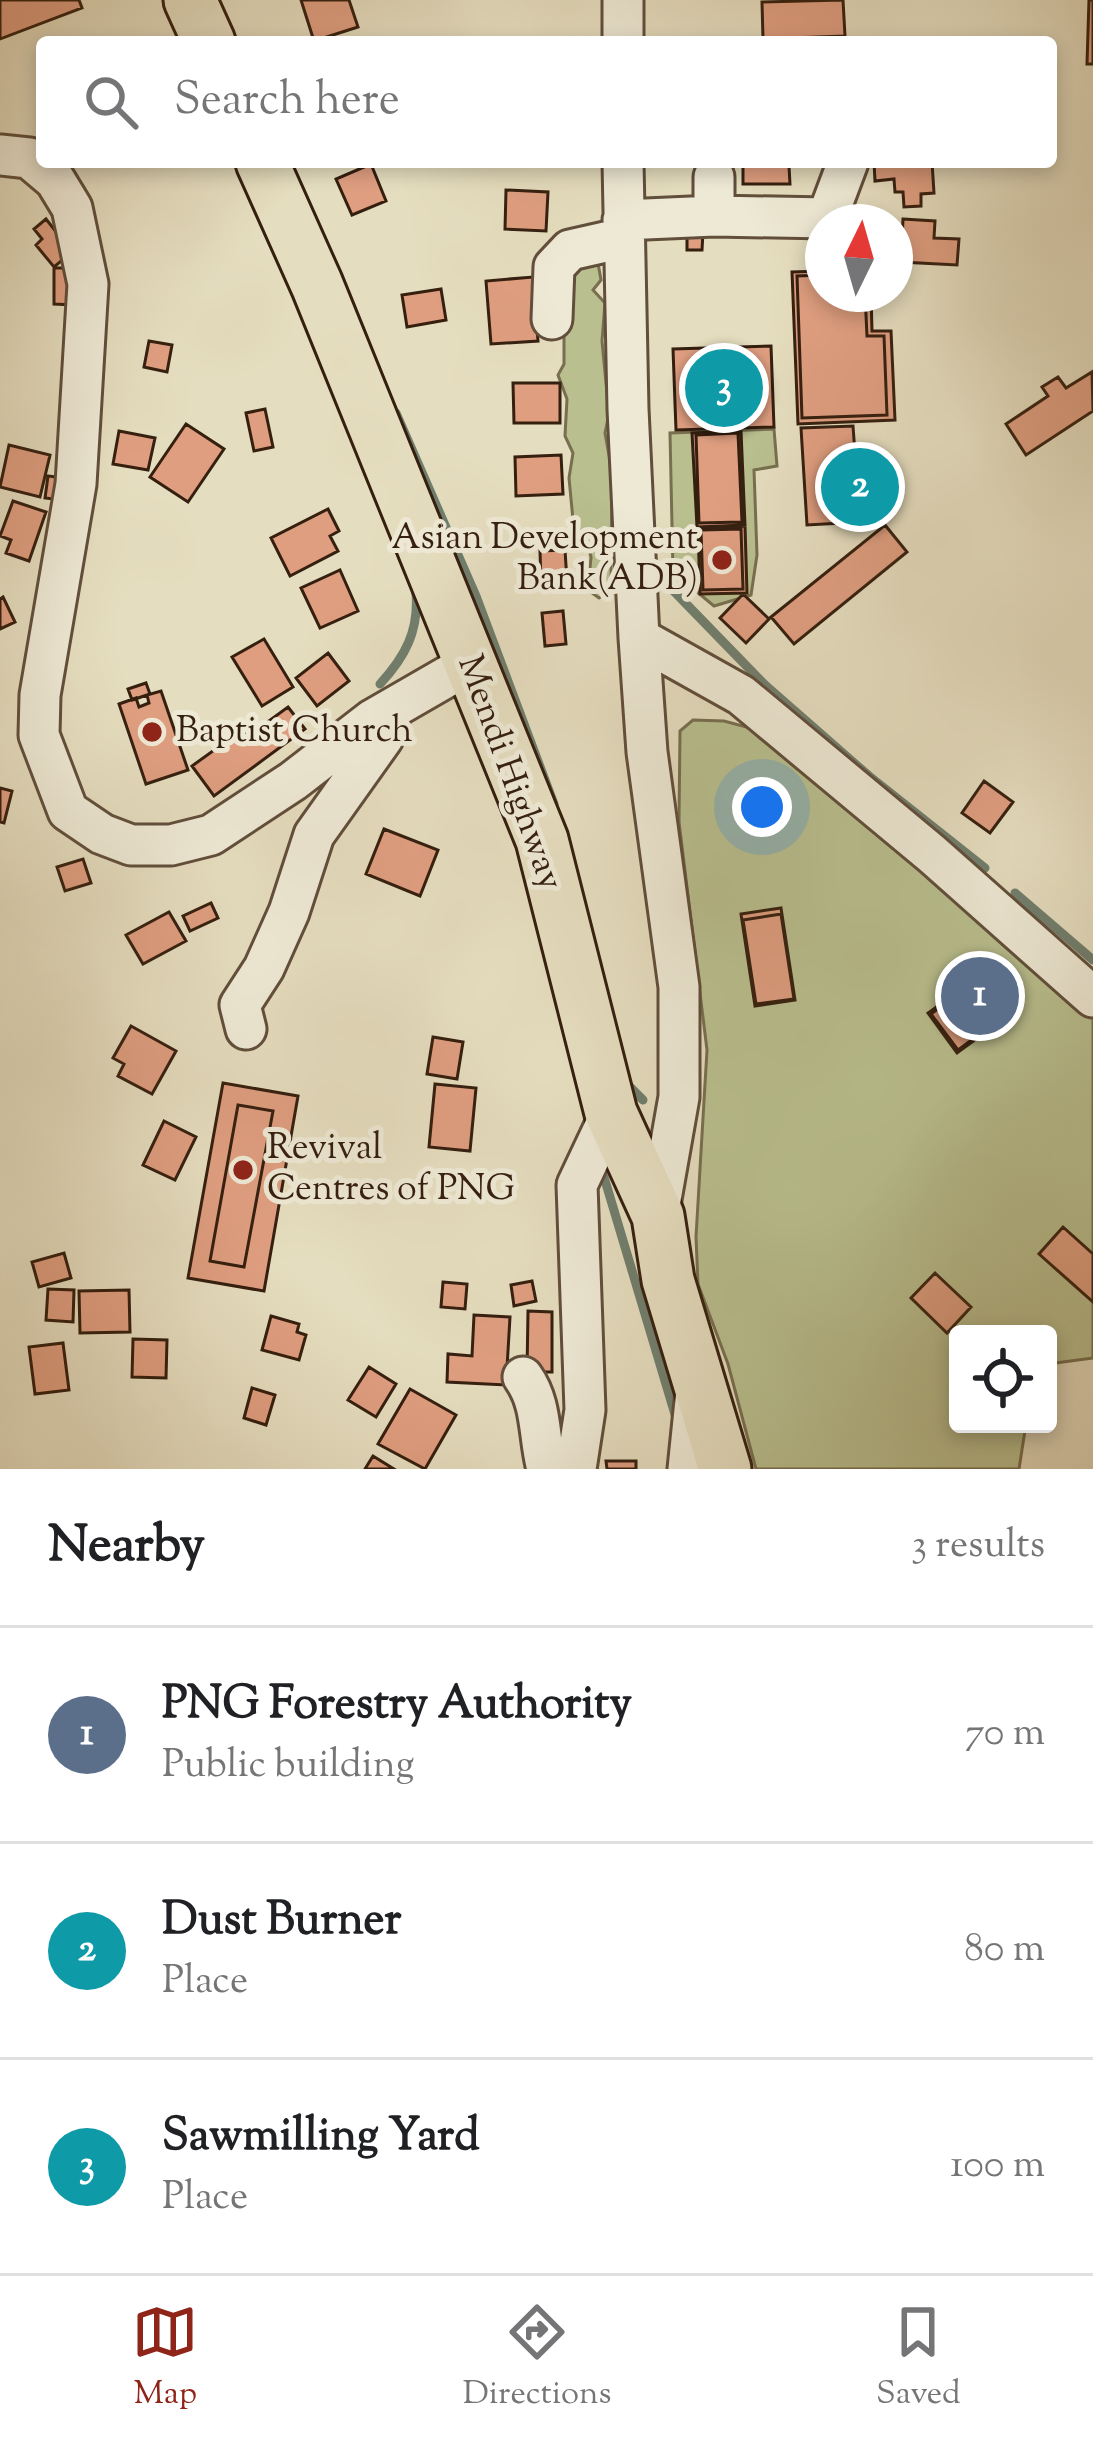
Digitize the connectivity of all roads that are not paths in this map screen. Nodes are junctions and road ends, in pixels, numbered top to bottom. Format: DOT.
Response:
graph roads {
  1 [pos="190,0"];
  2 [pos="623,0"];
  3 [pos="205,36"];
  4 [pos="623,36"];
  5 [pos="0,154"];
  6 [pos="36,164"];
  7 [pos="41,168"];
  8 [pos="265,168"];
  9 [pos="623,168"];
  10 [pos="846,168"];
  11 [pos="623,229"];
  12 [pos="552,320"];
  13 [pos="639,638"];
  14 [pos="470,664"];
  15 [pos="741,695"];
  16 [pos="393,708"];
  17 [pos="647,752"];
  18 [pos="1093,997"];
  19 [pos="246,1029"];
  20 [pos="611,1113"];
  21 [pos="658,1216"];
  22 [pos="523,1378"];
  23 [pos="698,1380"];
  24 [pos="547,1469"];
  25 [pos="576,1469"];
  26 [pos="688,1469"];
  27 [pos="725,1469"];
  1 -- 3 [label="main road"];
  2 -- 4 [label="street"];
  5 -- 6 [label="street"];
  7 -- 16 [label="street"];
  8 -- 14 [label="main road, Mendi Highway"];
  9 -- 11 [label="street"];
  10 -- 11 [label="street"];
  11 -- 12 [label="street"];
  11 -- 13 [label="street"];
  13 -- 15 [label="street"];
  13 -- 17 [label="street"];
  14 -- 16 [label="street"];
  14 -- 20 [label="main road, Mendi Highway"];
  15 -- 17 [label="street"];
  15 -- 18 [label="street"];
  16 -- 19 [label="street"];
  17 -- 21 [label="street"];
  20 -- 21 [label="main road, Mendi Highway"];
  20 -- 25 [label="street"];
  21 -- 23 [label="main road, Mendi Highway"];
  22 -- 24 [label="street"];
  23 -- 26 [label="street"];
  23 -- 27 [label="main road, Mendi Highway"];
}
